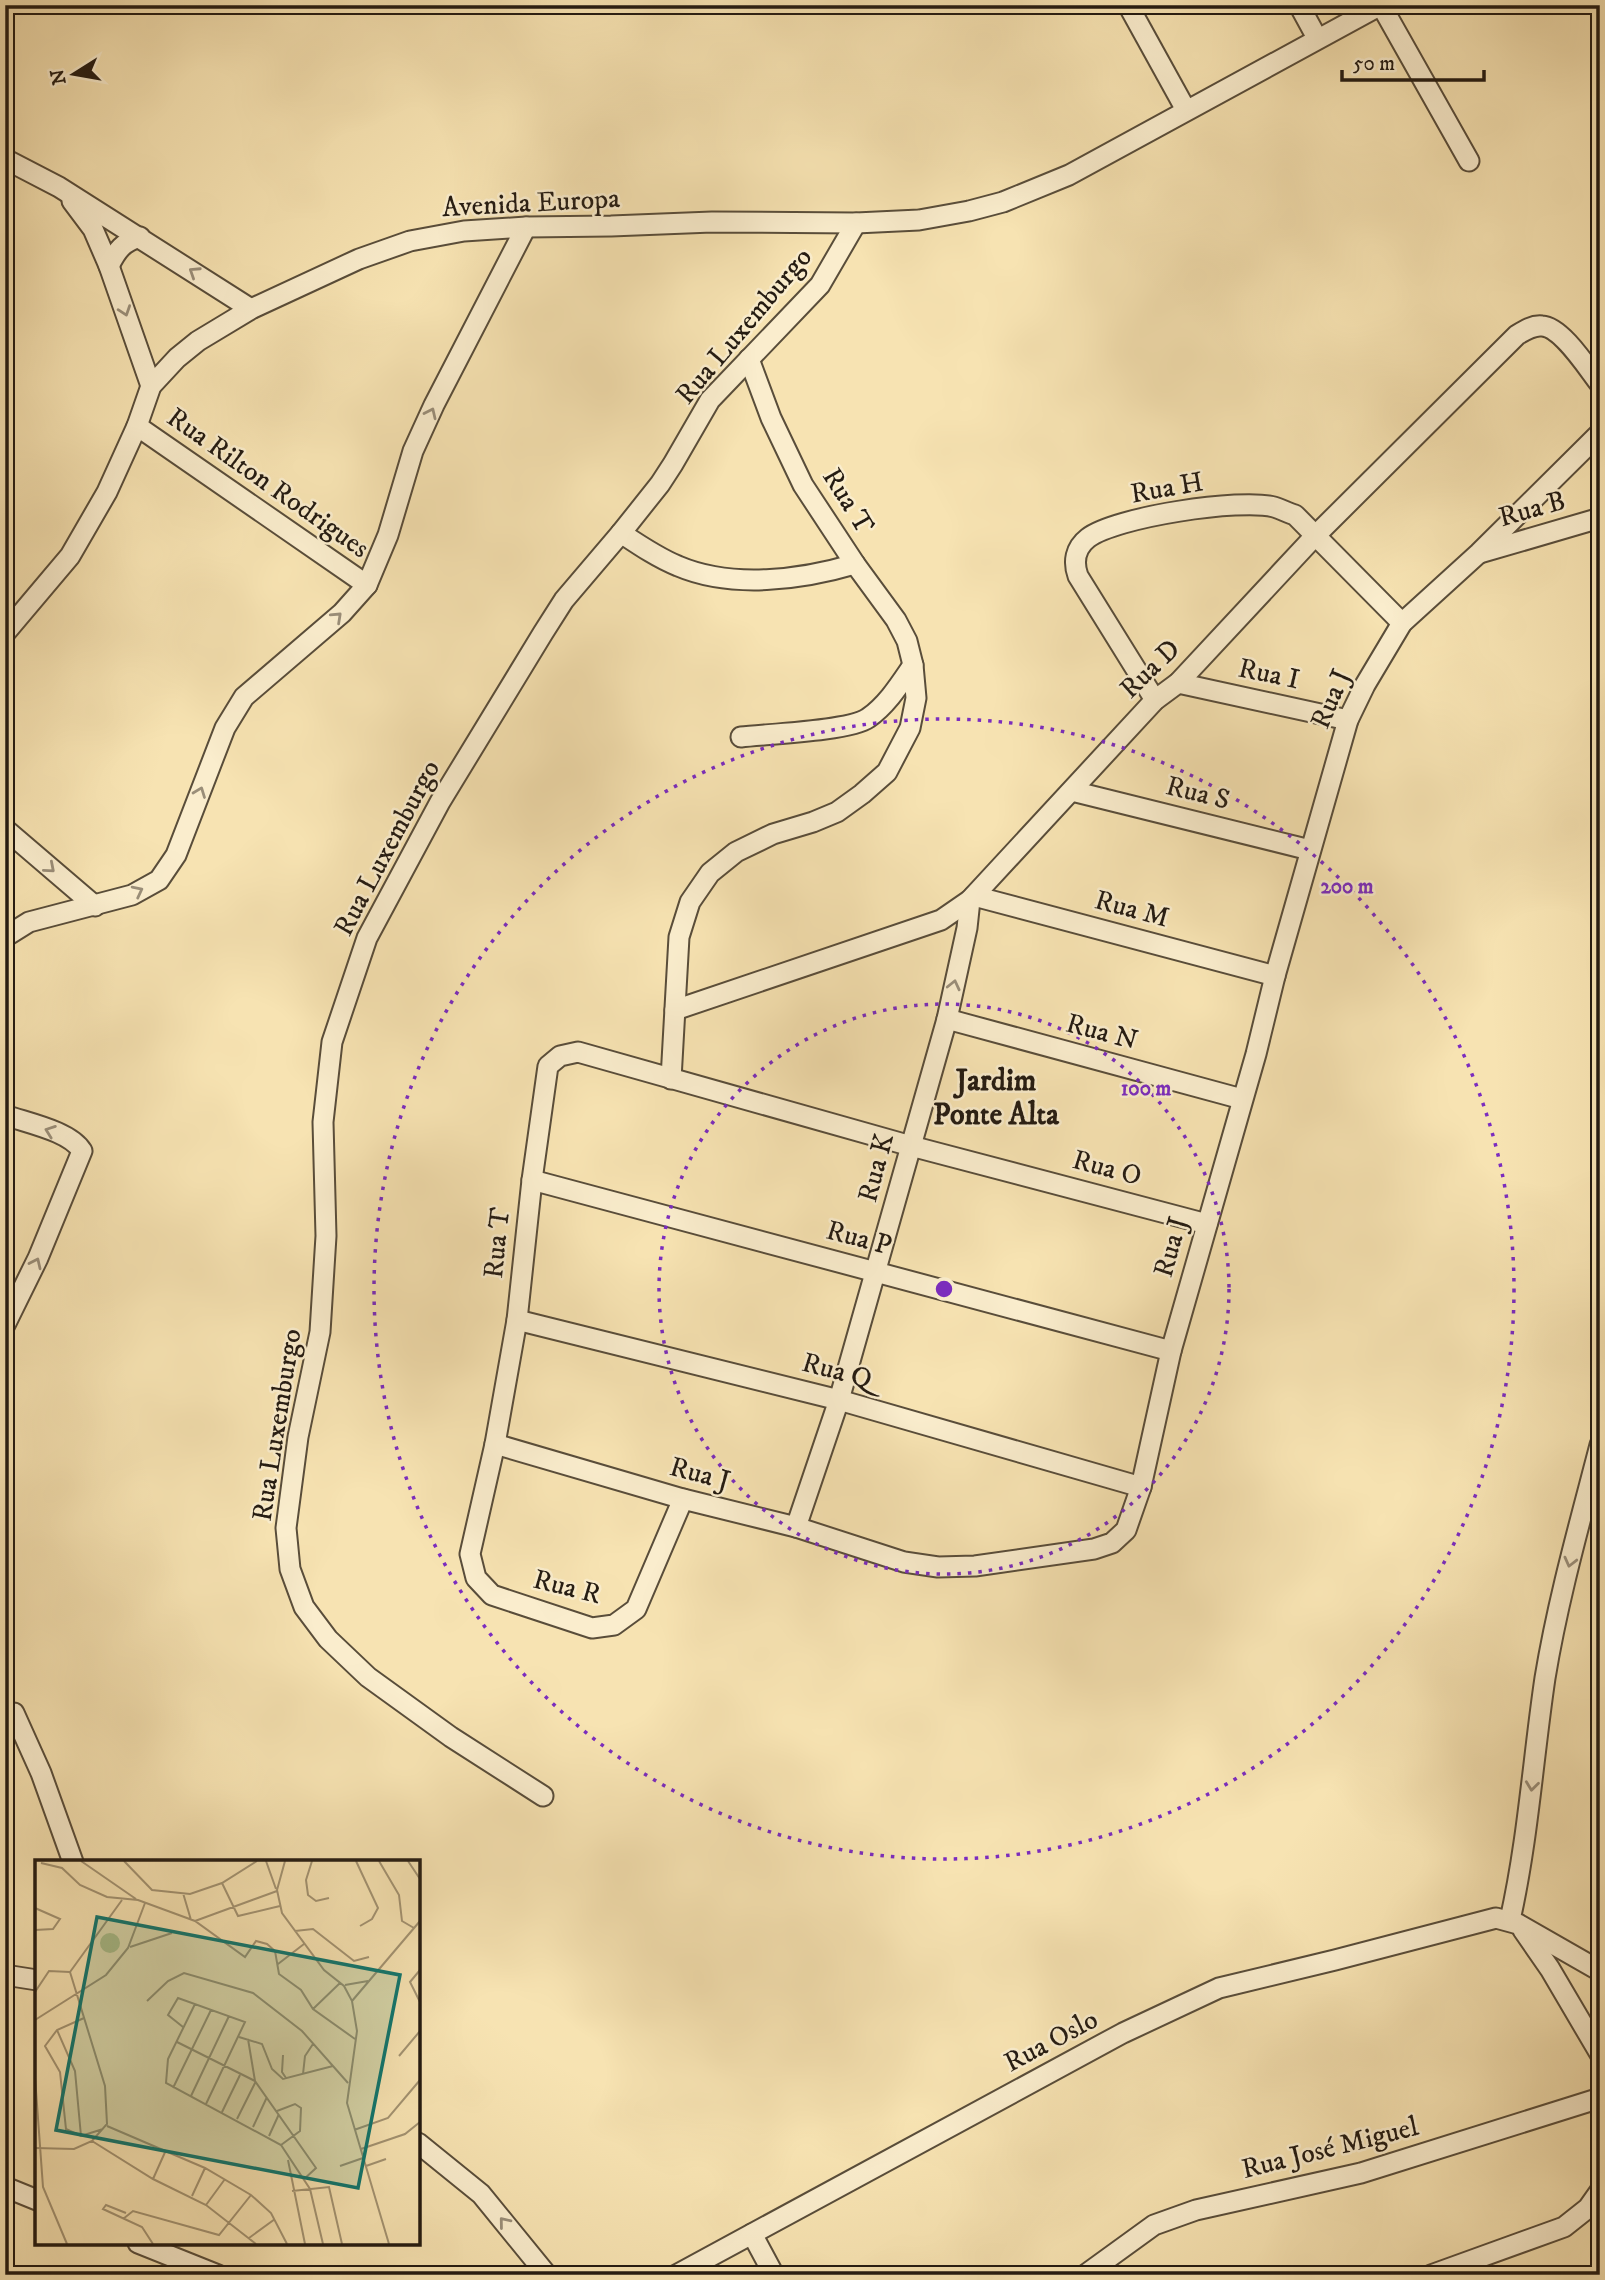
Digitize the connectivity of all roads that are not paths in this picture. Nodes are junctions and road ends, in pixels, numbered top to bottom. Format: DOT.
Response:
graph roads {
  1 [pos="1128,5"];
  2 [pos="1299,5"];
  3 [pos="1381,5"];
  4 [pos="1318,38"];
  5 [pos="1186,110"];
  6 [pos="5,159"];
  7 [pos="1469,161"];
  8 [pos="59,187"];
  9 [pos="856,223"];
  10 [pos="526,226"];
  11 [pos="140,237"];
  12 [pos="110,266"];
  13 [pos="251,309"];
  14 [pos="749,359"];
  15 [pos="1600,384"];
  16 [pos="151,386"];
  17 [pos="137,426"];
  18 [pos="1600,433"];
  19 [pos="1600,518"];
  20 [pos="621,534"];
  21 [pos="1314,537"];
  22 [pos="1479,553"];
  23 [pos="855,565"];
  24 [pos="367,585"];
  25 [pos="1402,623"];
  26 [pos="5,633"];
  27 [pos="913,665"];
  28 [pos="1178,683"];
  29 [pos="1156,700"];
  30 [pos="1348,720"];
  31 [pos="741,737"];
  32 [pos="1072,791"];
  33 [pos="5,829"];
  34 [pos="1310,850"];
  35 [pos="972,898"];
  36 [pos="95,906"];
  37 [pos="5,937"];
  38 [pos="1275,976"];
  39 [pos="675,1010"];
  40 [pos="947,1019"];
  41 [pos="671,1079"];
  42 [pos="1242,1099"];
  43 [pos="5,1115"];
  44 [pos="911,1146"];
  45 [pos="532,1180"];
  46 [pos="1207,1224"];
  47 [pos="876,1272"];
  48 [pos="517,1320"];
  49 [pos="5,1325"];
  50 [pos="1171,1351"];
  51 [pos="839,1400"];
  52 [pos="495,1444"];
  53 [pos="1599,1447"];
  54 [pos="1141,1487"];
  55 [pos="683,1499"];
  56 [pos="796,1527"];
  57 [pos="470,1554"];
  58 [pos="14,1713"];
  59 [pos="543,1796"];
  60 [pos="72,1860"];
  61 [pos="1514,1922"];
  62 [pos="1600,1970"];
  63 [pos="5,1975"];
  64 [pos="35,1980"];
  65 [pos="1600,2054"];
  66 [pos="1600,2098"];
  67 [pos="420,2145"];
  68 [pos="5,2186"];
  69 [pos="1600,2191"];
  70 [pos="35,2199"];
  71 [pos="752,2234"];
  72 [pos="143,2245"];
  73 [pos="218,2275"];
  74 [pos="547,2275"];
  75 [pos="676,2275"];
  76 [pos="774,2275"];
  77 [pos="1085,2275"];
  78 [pos="1431,2275"];
  1 -- 5 [label="street"];
  2 -- 4 [label="street"];
  3 -- 4 [label="street, Avenida Europa"];
  3 -- 7 [label="street"];
  4 -- 5 [label="street, Avenida Europa"];
  5 -- 9 [label="street, Avenida Europa"];
  6 -- 8 [label="street"];
  8 -- 11 [label="street"];
  8 -- 12 [label="street"];
  9 -- 10 [label="street, Avenida Europa"];
  9 -- 14 [label="street, Rua Luxemburgo"];
  10 -- 13 [label="street, Avenida Europa"];
  24 -- 10 [label="street, one-way"];
  11 -- 12 [label="street"];
  13 -- 11 [label="street, one-way"];
  12 -- 16 [label="street, one-way"];
  13 -- 16 [label="street, Avenida Europa"];
  14 -- 20 [label="street, Rua Luxemburgo"];
  14 -- 23 [label="street, Rua T"];
  15 -- 21 [label="street, Rua D"];
  16 -- 17 [label="street, Avenida Europa"];
  17 -- 24 [label="street, Rua Rilton Rodrigues"];
  17 -- 26 [label="street, Avenida Europa"];
  18 -- 22 [label="street, Rua J"];
  19 -- 22 [label="street, Rua B"];
  20 -- 23 [label="street"];
  20 -- 59 [label="street, Rua Luxemburgo"];
  21 -- 25 [label="street, Rua H"];
  21 -- 28 [label="street, Rua D"];
  21 -- 29 [label="street, Rua H"];
  22 -- 25 [label="street, Rua J"];
  23 -- 27 [label="street, Rua T"];
  36 -- 24 [label="street, one-way"];
  25 -- 30 [label="street, Rua J"];
  27 -- 31 [label="street"];
  27 -- 39 [label="street, Rua T"];
  28 -- 29 [label="street, Rua D"];
  28 -- 30 [label="street, Rua I"];
  29 -- 32 [label="street, Rua D"];
  30 -- 34 [label="street, Rua J"];
  32 -- 34 [label="street, Rua S"];
  32 -- 35 [label="street, Rua D"];
  33 -- 36 [label="street, one-way"];
  34 -- 38 [label="street, Rua J"];
  35 -- 38 [label="street, Rua M"];
  35 -- 39 [label="street, Rua D"];
  40 -- 35 [label="street, Rua K, one-way"];
  36 -- 37 [label="street"];
  38 -- 42 [label="street, Rua J"];
  39 -- 41 [label="street, Rua T"];
  40 -- 42 [label="street, Rua N"];
  40 -- 44 [label="street, Rua K"];
  41 -- 44 [label="street, Rua T"];
  41 -- 45 [label="street, Rua T"];
  42 -- 46 [label="street, Rua J"];
  49 -- 43 [label="street, one-way"];
  44 -- 46 [label="street, Rua O"];
  44 -- 47 [label="street, Rua K"];
  45 -- 47 [label="street, Rua P"];
  45 -- 48 [label="street, Rua T"];
  46 -- 50 [label="street, Rua J"];
  47 -- 50 [label="street, Rua P"];
  47 -- 51 [label="street, Rua K"];
  48 -- 51 [label="street, Rua Q"];
  48 -- 52 [label="street, Rua T"];
  50 -- 54 [label="street, Rua J"];
  51 -- 54 [label="street, Rua Q"];
  51 -- 56 [label="street, Rua K"];
  52 -- 55 [label="street, Rua J"];
  52 -- 57 [label="street, Rua T"];
  53 -- 61 [label="street, one-way"];
  54 -- 56 [label="street, Rua J"];
  55 -- 56 [label="street, Rua J"];
  55 -- 57 [label="street, Rua R"];
  58 -- 60 [label="street"];
  61 -- 62 [label="street"];
  61 -- 65 [label="street"];
  61 -- 71 [label="street, Rua Oslo"];
  63 -- 64 [label="street"];
  66 -- 77 [label="street, Rua José Miguel"];
  74 -- 67 [label="street, one-way"];
  68 -- 70 [label="street"];
  69 -- 78 [label="street"];
  71 -- 75 [label="street, Rua Oslo"];
  71 -- 76 [label="street"];
  72 -- 73 [label="street"];
}
